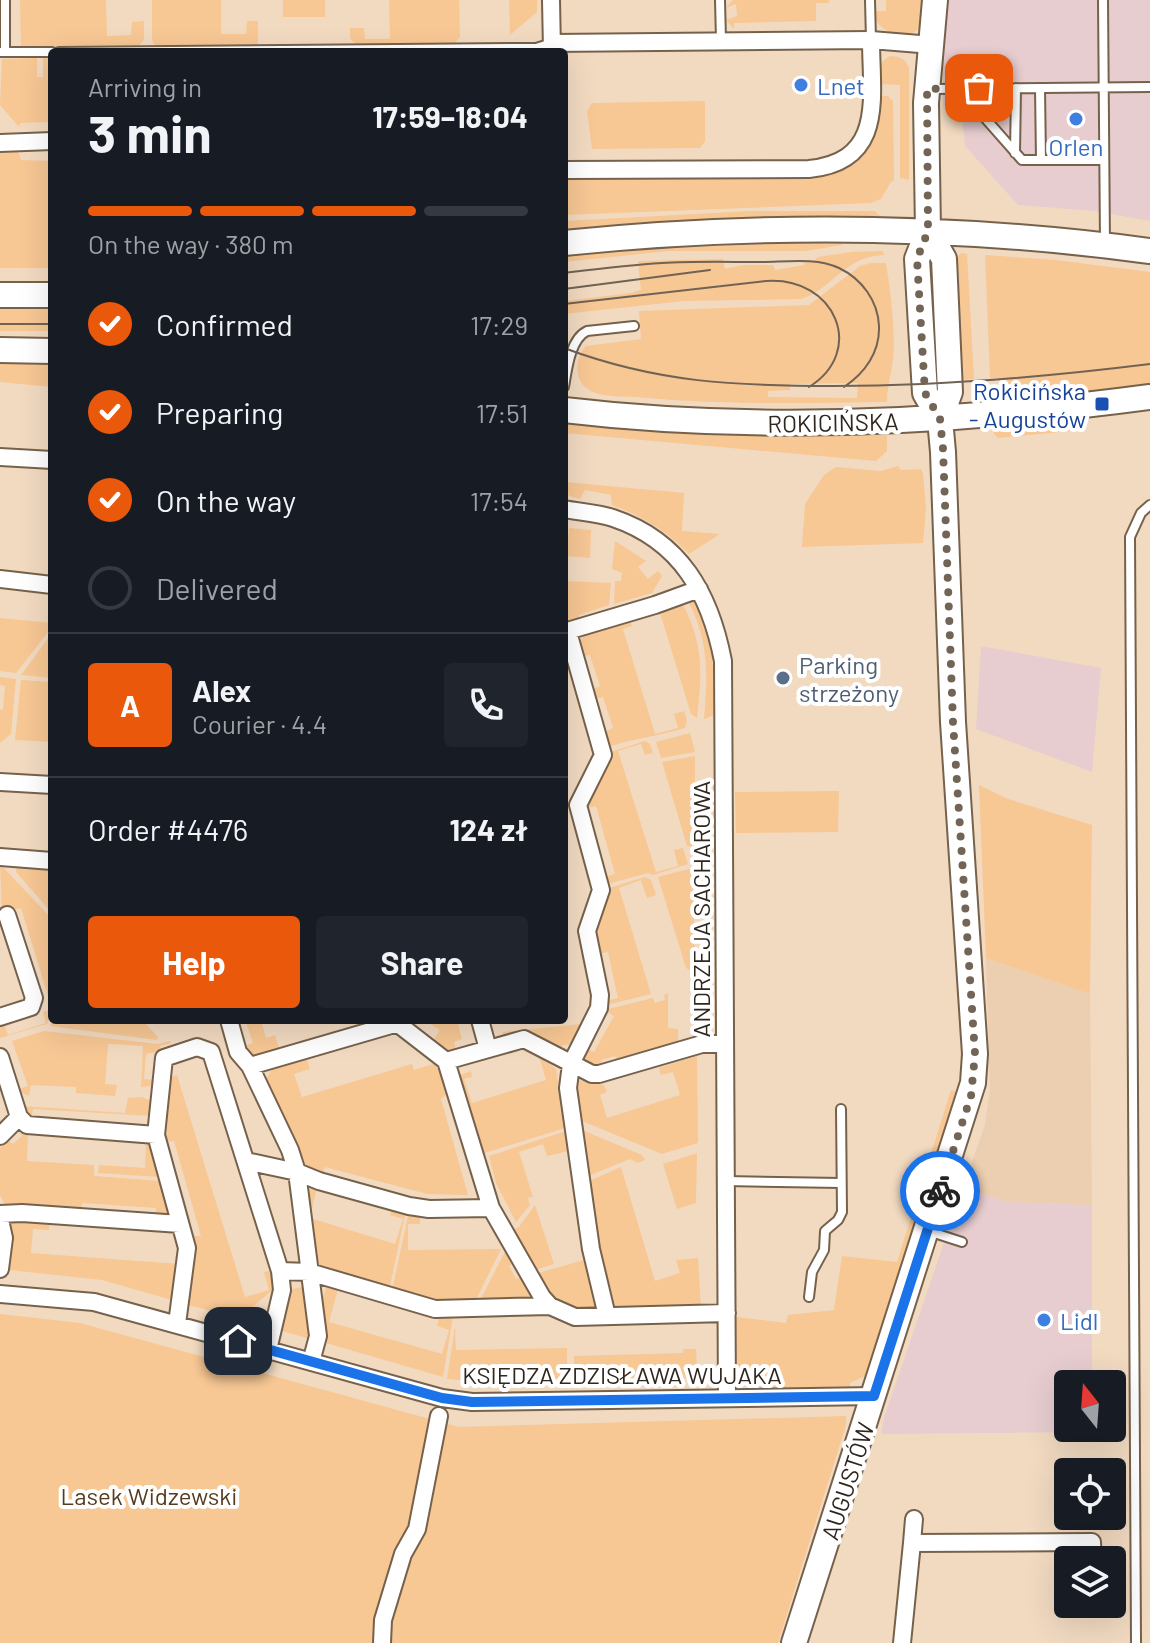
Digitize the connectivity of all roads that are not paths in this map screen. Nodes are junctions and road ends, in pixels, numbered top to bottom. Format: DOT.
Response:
graph roads {
  1 [pos="5,0"];
  2 [pos="551,0"];
  3 [pos="720,0"];
  4 [pos="870,0"];
  5 [pos="935,0"];
  6 [pos="1103,0"];
  7 [pos="721,40"];
  8 [pos="871,40"];
  9 [pos="932,45"];
  10 [pos="525,48"];
  11 [pos="552,48"];
  12 [pos="3,52"];
  13 [pos="48,52"];
  14 [pos="1150,87"];
  15 [pos="979,88"];
  16 [pos="1016,88"];
  17 [pos="1040,88"];
  18 [pos="1104,88"];
  19 [pos="927,89"];
  20 [pos="48,141"];
  21 [pos="0,143"];
  22 [pos="1015,153"];
  23 [pos="1041,160"];
  24 [pos="1104,160"];
  25 [pos="568,170"];
  26 [pos="928,231"];
  27 [pos="568,243"];
  28 [pos="1104,245"];
  29 [pos="1150,251"];
  30 [pos="0,295"];
  31 [pos="48,295"];
  32 [pos="634,326"];
  33 [pos="0,350"];
  34 [pos="48,351"];
  35 [pos="568,372"];
  36 [pos="1150,397"];
  37 [pos="568,410"];
  38 [pos="940,419"];
  39 [pos="0,457"];
  40 [pos="48,460"];
  41 [pos="1150,505"];
  42 [pos="568,510"];
  43 [pos="0,579"];
  44 [pos="48,585"];
  45 [pos="699,589"];
  46 [pos="568,631"];
  47 [pos="568,639"];
  48 [pos="0,782"];
  49 [pos="48,785"];
  50 [pos="0,857"];
  51 [pos="48,861"];
  52 [pos="7,915"];
  53 [pos="0,1017"];
  54 [pos="230,1024"];
  55 [pos="386,1024"];
  56 [pos="400,1024"];
  57 [pos="481,1024"];
  58 [pos="724,1044"];
  59 [pos="488,1049"];
  60 [pos="0,1057"];
  61 [pos="446,1061"];
  62 [pos="571,1064"];
  63 [pos="250,1066"];
  64 [pos="841,1109"];
  65 [pos="19,1117"];
  66 [pos="156,1135"];
  67 [pos="0,1136"];
  68 [pos="246,1161"];
  69 [pos="297,1172"];
  70 [pos="726,1181"];
  71 [pos="841,1183"];
  72 [pos="491,1208"];
  73 [pos="0,1217"];
  74 [pos="180,1224"];
  75 [pos="927,1231"];
  76 [pos="962,1242"];
  77 [pos="0,1269"];
  78 [pos="280,1271"];
  79 [pos="309,1272"];
  80 [pos="0,1294"];
  81 [pos="809,1297"];
  82 [pos="550,1306"];
  83 [pos="727,1313"];
  84 [pos="607,1316"];
  85 [pos="177,1324"];
  86 [pos="268,1350"];
  87 [pos="311,1362"];
  88 [pos="874,1396"];
  89 [pos="727,1398"];
  90 [pos="439,1416"];
  91 [pos="914,1519"];
  92 [pos="912,1543"];
  93 [pos="1092,1546"];
  94 [pos="382,1643"];
  95 [pos="794,1643"];
  96 [pos="902,1643"];
  97 [pos="1136,1643"];
  1 -- 12 [label="lane"];
  2 -- 11 [label="street"];
  3 -- 7 [label="lane"];
  4 -- 8 [label="lane"];
  5 -- 9 [label="street, AUGUSTÓW"];
  6 -- 18 [label="lane"];
  7 -- 8 [label="street"];
  7 -- 11 [label="street"];
  8 -- 9 [label="street"];
  8 -- 25 [label="street"];
  9 -- 19 [label="street, AUGUSTÓW"];
  10 -- 11 [label="lane"];
  12 -- 13 [label="lane"];
  14 -- 18 [label="lane"];
  15 -- 16 [label="lane"];
  15 -- 19 [label="lane"];
  15 -- 22 [label="lane"];
  16 -- 17 [label="lane"];
  16 -- 22 [label="lane"];
  17 -- 18 [label="lane"];
  17 -- 23 [label="lane"];
  18 -- 24 [label="lane"];
  19 -- 26 [label="street, AUGUSTÓW"];
  20 -- 21 [label="street"];
  22 -- 23 [label="lane"];
  23 -- 24 [label="lane"];
  24 -- 28 [label="lane"];
  26 -- 27 [label="street"];
  26 -- 28 [label="street"];
  26 -- 38 [label="street, AUGUSTÓW"];
  28 -- 29 [label="street"];
  30 -- 31 [label="street"];
  32 -- 35 [label="lane"];
  33 -- 34 [label="street"];
  36 -- 38 [label="street, ROKICIŃSKA"];
  37 -- 38 [label="street, ROKICIŃSKA"];
  38 -- 75 [label="street, AUGUSTÓW"];
  39 -- 40 [label="street"];
  41 -- 97 [label="lane"];
  42 -- 45 [label="street, ANDRZEJA SACHAROWA"];
  43 -- 44 [label="street"];
  45 -- 46 [label="street"];
  45 -- 58 [label="street, ANDRZEJA SACHAROWA"];
  47 -- 62 [label="street"];
  48 -- 49 [label="street"];
  50 -- 51 [label="street"];
  52 -- 53 [label="street"];
  54 -- 63 [label="street"];
  55 -- 63 [label="street"];
  56 -- 61 [label="street"];
  57 -- 59 [label="street"];
  58 -- 62 [label="street"];
  58 -- 70 [label="street, ANDRZEJA SACHAROWA"];
  59 -- 61 [label="street"];
  59 -- 62 [label="street"];
  60 -- 65 [label="street"];
  61 -- 72 [label="street"];
  62 -- 84 [label="street"];
  63 -- 69 [label="street"];
  64 -- 71 [label="lane"];
  65 -- 66 [label="street"];
  65 -- 67 [label="street"];
  66 -- 68 [label="street"];
  66 -- 74 [label="street"];
  68 -- 69 [label="street"];
  68 -- 78 [label="street"];
  69 -- 72 [label="street"];
  69 -- 79 [label="street"];
  70 -- 71 [label="lane"];
  70 -- 83 [label="street, ANDRZEJA SACHAROWA"];
  71 -- 81 [label="lane"];
  72 -- 82 [label="street"];
  73 -- 74 [label="street"];
  73 -- 77 [label="street"];
  74 -- 85 [label="street"];
  75 -- 76 [label="lane"];
  75 -- 88 [label="street, AUGUSTÓW"];
  78 -- 79 [label="street"];
  78 -- 86 [label="street"];
  79 -- 82 [label="street"];
  79 -- 87 [label="street"];
  80 -- 85 [label="street, KSIĘDZA ZDZISŁAWA WUJAKA"];
  82 -- 84 [label="street"];
  83 -- 84 [label="street"];
  83 -- 89 [label="street, ANDRZEJA SACHAROWA"];
  85 -- 86 [label="street, KSIĘDZA ZDZISŁAWA WUJAKA"];
  86 -- 87 [label="street, KSIĘDZA ZDZISŁAWA WUJAKA"];
  87 -- 89 [label="street, KSIĘDZA ZDZISŁAWA WUJAKA"];
  88 -- 89 [label="street, KSIĘDZA ZDZISŁAWA WUJAKA"];
  88 -- 95 [label="street, AUGUSTÓW"];
  90 -- 94 [label="street"];
  91 -- 92 [label="street"];
  92 -- 93 [label="street"];
  92 -- 96 [label="street"];
}
